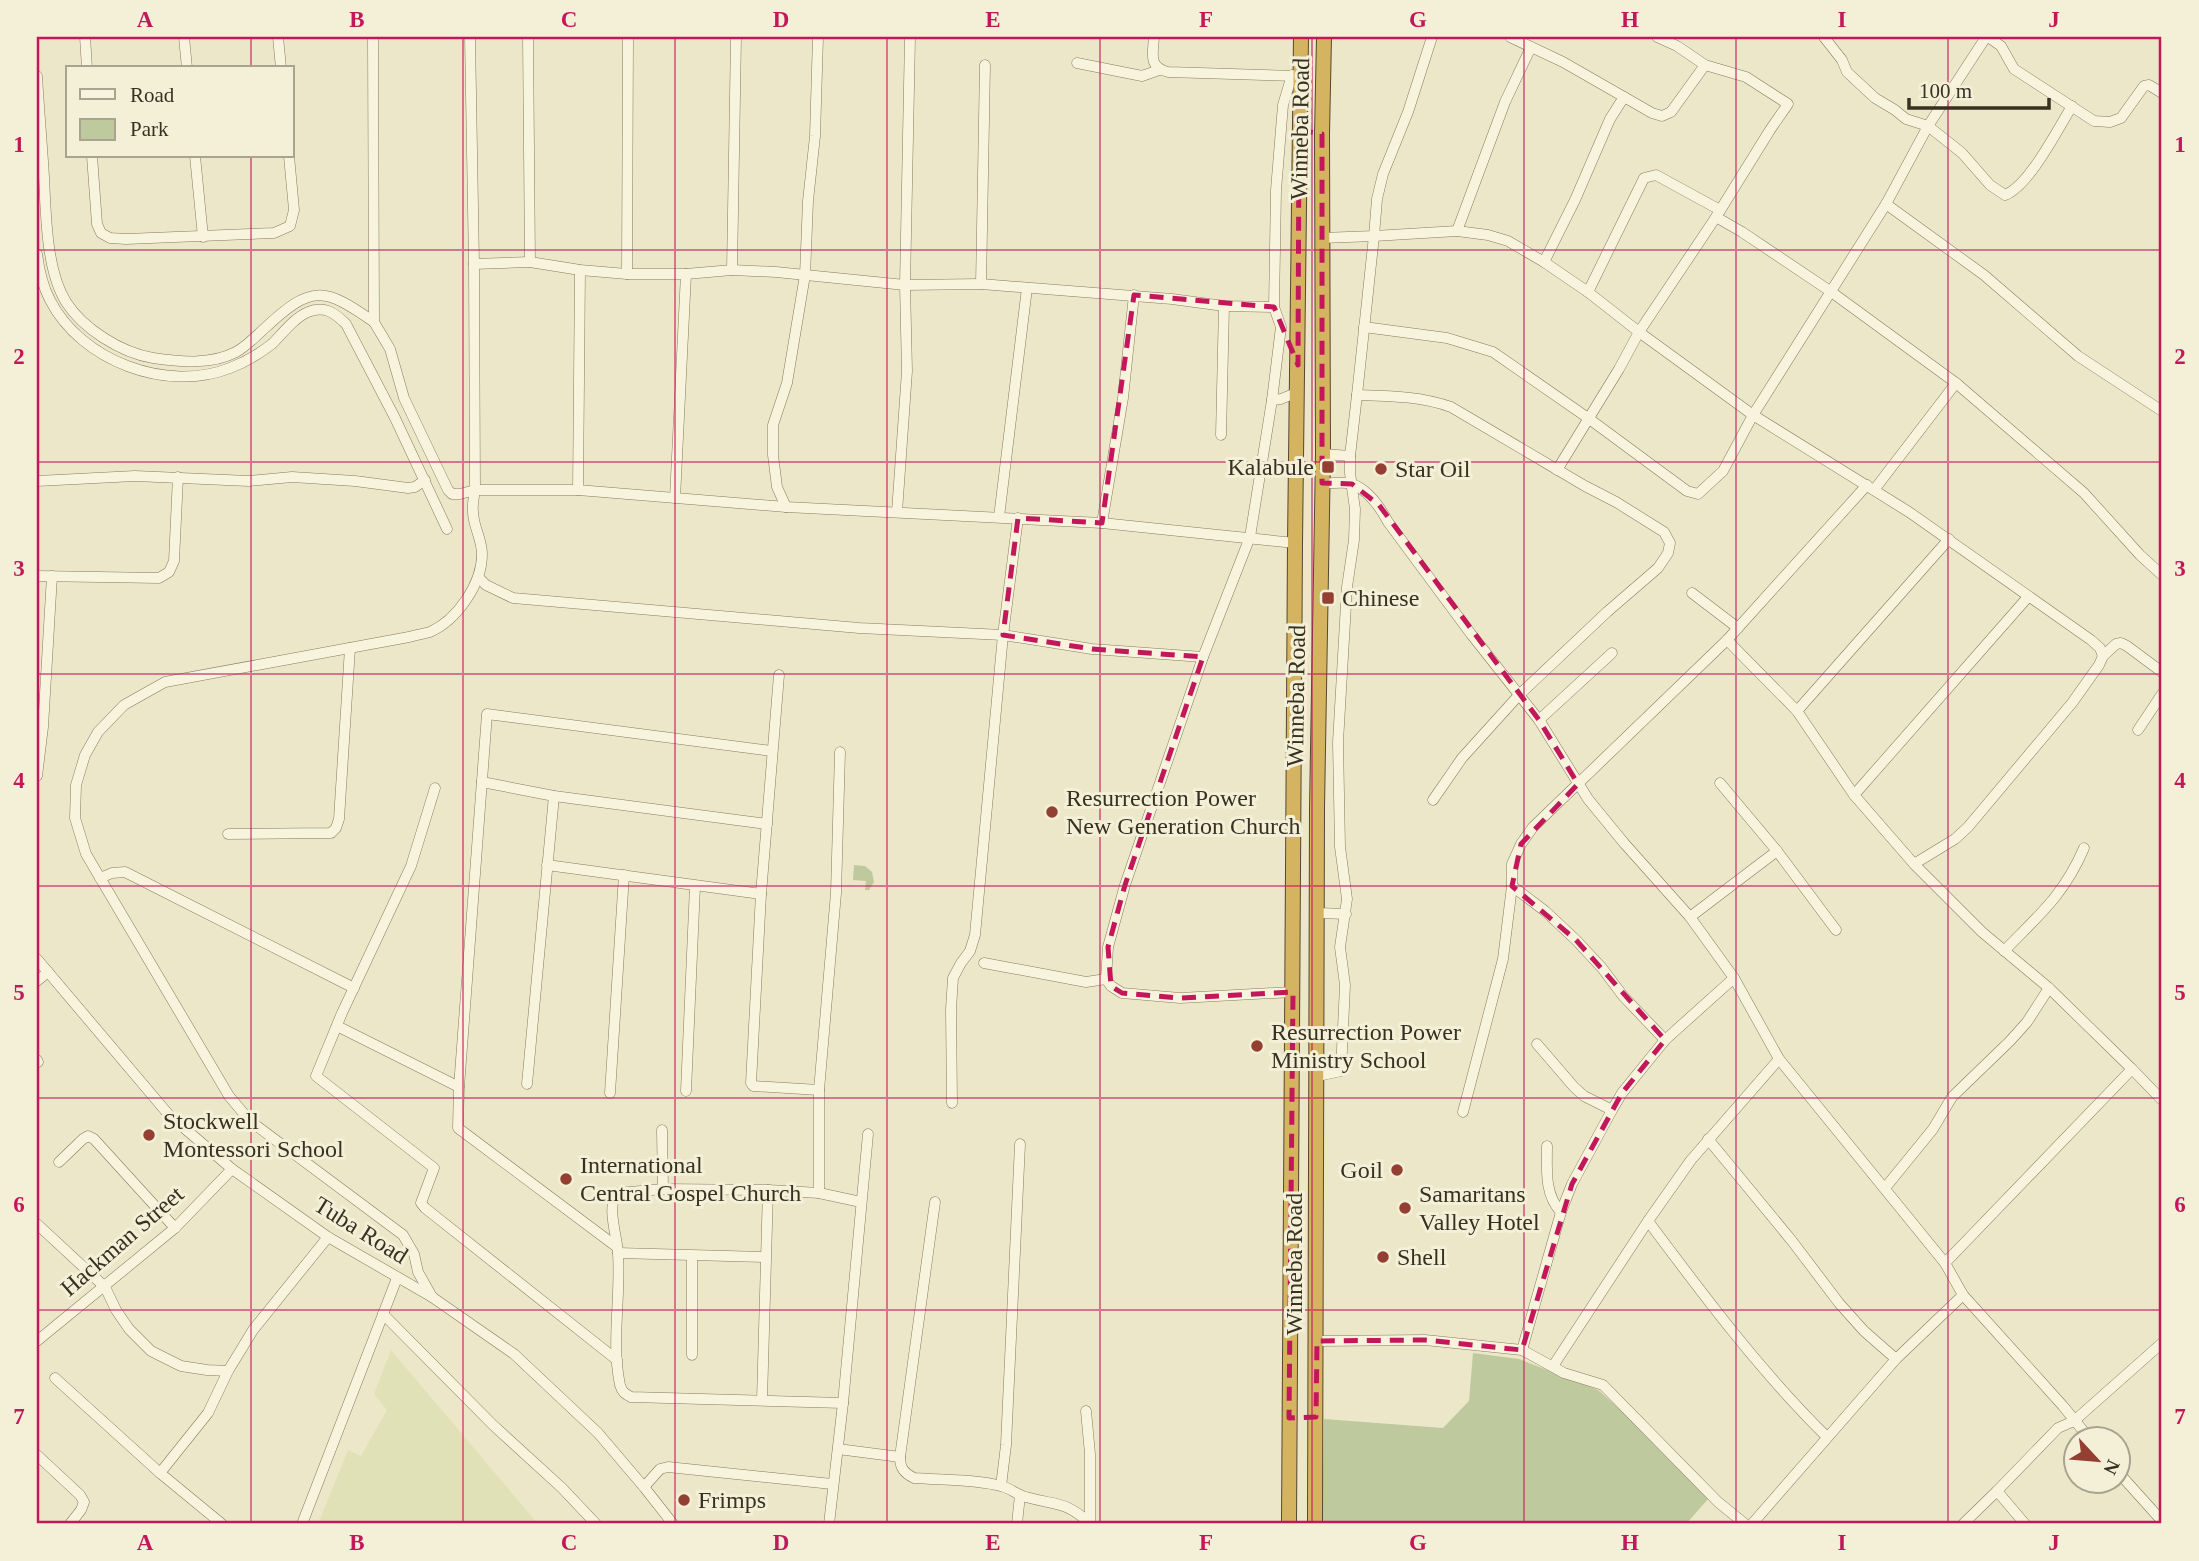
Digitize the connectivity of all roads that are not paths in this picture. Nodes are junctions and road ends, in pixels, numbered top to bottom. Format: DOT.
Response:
graph roads {
  1 [pos="85,37"];
  2 [pos="184,37"];
  3 [pos="278,37"];
  4 [pos="373,37"];
  5 [pos="470,37"];
  6 [pos="528,37"];
  7 [pos="628,37"];
  8 [pos="736,37"];
  9 [pos="818,37"];
  10 [pos="910,37"];
  11 [pos="1154,37"];
  12 [pos="1301,37"];
  13 [pos="1324,37"];
  14 [pos="1432,37"];
  15 [pos="1510,37"];
  16 [pos="1657,37"];
  17 [pos="1824,37"];
  18 [pos="1987,37"];
  19 [pos="2004,41"];
  20 [pos="1531,47"];
  21 [pos="1077,63"];
  22 [pos="985,65"];
  23 [pos="1705,65"];
  24 [pos="87,66"];
  25 [pos="187,66"];
  26 [pos="281,66"];
  27 [pos="1159,70"];
  28 [pos="37,76"];
  29 [pos="1296,76"];
  30 [pos="2162,93"];
  31 [pos="1624,97"];
  32 [pos="2072,106"];
  33 [pos="1928,126"];
  34 [pos="1299,130"];
  35 [pos="1322,134"];
  36 [pos="92,158"];
  37 [pos="195,158"];
  38 [pos="289,158"];
  39 [pos="1886,204"];
  40 [pos="1718,214"];
  41 [pos="1457,232"];
  42 [pos="1374,236"];
  43 [pos="203,237"];
  44 [pos="1322,238"];
  45 [pos="37,254"];
  46 [pos="530,262"];
  47 [pos="1544,262"];
  48 [pos="474,264"];
  49 [pos="580,270"];
  50 [pos="732,271"];
  51 [pos="626,274"];
  52 [pos="686,274"];
  53 [pos="805,275"];
  54 [pos="981,284"];
  55 [pos="905,285"];
  56 [pos="1027,288"];
  57 [pos="1588,292"];
  58 [pos="1830,292"];
  59 [pos="1134,295"];
  60 [pos="1224,306"];
  61 [pos="1274,307"];
  62 [pos="374,322"];
  63 [pos="1364,327"];
  64 [pos="1639,332"];
  65 [pos="1955,383"];
  66 [pos="1298,392"];
  67 [pos="1357,395"];
  68 [pos="1272,400"];
  69 [pos="2162,411"];
  70 [pos="1753,415"];
  71 [pos="1588,418"];
  72 [pos="1221,435"];
  73 [pos="1323,454"];
  74 [pos="1350,456"];
  75 [pos="1557,470"];
  76 [pos="178,477"];
  77 [pos="425,480"];
  78 [pos="37,481"];
  79 [pos="1322,484"];
  80 [pos="1352,484"];
  81 [pos="1870,488"];
  82 [pos="475,490"];
  83 [pos="578,490"];
  84 [pos="675,498"];
  85 [pos="786,507"];
  86 [pos="897,512"];
  87 [pos="999,517"];
  88 [pos="1018,518"];
  89 [pos="1102,523"];
  90 [pos="447,528"];
  91 [pos="1250,537"];
  92 [pos="1949,539"];
  93 [pos="1295,543"];
  94 [pos="2162,575"];
  95 [pos="37,576"];
  96 [pos="52,576"];
  97 [pos="478,577"];
  98 [pos="1692,593"];
  99 [pos="2028,597"];
  100 [pos="1738,628"];
  101 [pos="1003,635"];
  102 [pos="1727,640"];
  103 [pos="350,648"];
  104 [pos="1612,653"];
  105 [pos="2103,656"];
  106 [pos="1203,657"];
  107 [pos="2162,671"];
  108 [pos="779,675"];
  109 [pos="2162,694"];
  110 [pos="1519,695"];
  111 [pos="1797,711"];
  112 [pos="1539,720"];
  113 [pos="2138,730"];
  114 [pos="1319,742"];
  115 [pos="1338,742"];
  116 [pos="772,751"];
  117 [pos="840,751"];
  118 [pos="37,776"];
  119 [pos="482,782"];
  120 [pos="1720,783"];
  121 [pos="1578,784"];
  122 [pos="435,788"];
  123 [pos="1854,795"];
  124 [pos="554,796"];
  125 [pos="1433,800"];
  126 [pos="767,824"];
  127 [pos="228,834"];
  128 [pos="2084,848"];
  129 [pos="1777,851"];
  130 [pos="1914,864"];
  131 [pos="547,865"];
  132 [pos="624,876"];
  133 [pos="100,878"];
  134 [pos="695,886"];
  135 [pos="1512,886"];
  136 [pos="761,894"];
  137 [pos="1319,914"];
  138 [pos="1346,914"];
  139 [pos="1690,917"];
  140 [pos="1836,930"];
  141 [pos="2004,951"];
  142 [pos="37,959"];
  143 [pos="984,963"];
  144 [pos="48,972"];
  145 [pos="1734,978"];
  146 [pos="1106,979"];
  147 [pos="37,981"];
  148 [pos="354,988"];
  149 [pos="2049,988"];
  150 [pos="1293,992"];
  151 [pos="337,1026"];
  152 [pos="1665,1040"];
  153 [pos="1536,1044"];
  154 [pos="1779,1059"];
  155 [pos="2132,1069"];
  156 [pos="1318,1076"];
  157 [pos="527,1084"];
  158 [pos="459,1087"];
  159 [pos="820,1090"];
  160 [pos="686,1091"];
  161 [pos="610,1093"];
  162 [pos="2162,1100"];
  163 [pos="952,1103"];
  164 [pos="1612,1110"];
  165 [pos="1463,1112"];
  166 [pos="662,1130"];
  167 [pos="868,1134"];
  168 [pos="1708,1139"];
  169 [pos="1020,1144"];
  170 [pos="1547,1146"];
  171 [pos="59,1162"];
  172 [pos="232,1168"];
  173 [pos="1885,1188"];
  174 [pos="663,1189"];
  175 [pos="768,1190"];
  176 [pos="819,1193"];
  177 [pos="861,1202"];
  178 [pos="935,1202"];
  179 [pos="1561,1212"];
  180 [pos="1647,1221"];
  181 [pos="37,1224"];
  182 [pos="175,1228"];
  183 [pos="328,1237"];
  184 [pos="618,1250"];
  185 [pos="692,1256"];
  186 [pos="765,1257"];
  187 [pos="1945,1263"];
  188 [pos="397,1278"];
  189 [pos="105,1287"];
  190 [pos="1963,1296"];
  191 [pos="432,1297"];
  192 [pos="383,1314"];
  193 [pos="1317,1340"];
  194 [pos="37,1341"];
  195 [pos="2162,1343"];
  196 [pos="1522,1350"];
  197 [pos="692,1355"];
  198 [pos="1896,1359"];
  199 [pos="617,1360"];
  200 [pos="1553,1366"];
  201 [pos="228,1371"];
  202 [pos="55,1378"];
  203 [pos="761,1400"];
  204 [pos="843,1403"];
  205 [pos="1086,1411"];
  206 [pos="1316,1417"];
  207 [pos="1289,1418"];
  208 [pos="2074,1421"];
  209 [pos="2077,1424"];
  210 [pos="1827,1437"];
  211 [pos="838,1449"];
  212 [pos="37,1455"];
  213 [pos="900,1457"];
  214 [pos="160,1473"];
  215 [pos="832,1484"];
  216 [pos="1001,1486"];
  217 [pos="644,1487"];
  218 [pos="2132,1487"];
  219 [pos="1997,1491"];
  220 [pos="1020,1495"];
  221 [pos="2162,1521"];
  222 [pos="70,1524"];
  223 [pos="222,1524"];
  224 [pos="302,1524"];
  225 [pos="596,1524"];
  226 [pos="673,1524"];
  227 [pos="829,1524"];
  228 [pos="1017,1524"];
  229 [pos="1090,1524"];
  230 [pos="1289,1524"];
  231 [pos="1315,1524"];
  232 [pos="1745,1524"];
  233 [pos="1752,1524"];
  234 [pos="1963,1524"];
  235 [pos="2025,1524"];
  1 -- 24 [label="street"];
  2 -- 25 [label="street"];
  3 -- 26 [label="street"];
  4 -- 62 [label="street"];
  5 -- 48 [label="street"];
  6 -- 46 [label="street"];
  7 -- 51 [label="street"];
  8 -- 50 [label="street"];
  9 -- 53 [label="street"];
  10 -- 55 [label="street"];
  11 -- 27 [label="street"];
  12 -- 29 [label="highway, Winneba Road"];
  13 -- 35 [label="highway, Winneba Road"];
  14 -- 42 [label="street"];
  15 -- 20 [label="street"];
  16 -- 23 [label="street"];
  17 -- 33 [label="street"];
  18 -- 19 [label="street"];
  18 -- 33 [label="street"];
  19 -- 32 [label="street"];
  20 -- 31 [label="street"];
  20 -- 41 [label="street"];
  21 -- 27 [label="street"];
  22 -- 54 [label="street"];
  23 -- 31 [label="street"];
  23 -- 40 [label="street"];
  27 -- 29 [label="street"];
  28 -- 62 [label="street"];
  29 -- 34 [label="highway, Winneba Road"];
  29 -- 61 [label="street"];
  30 -- 32 [label="street"];
  31 -- 47 [label="street"];
  32 -- 33 [label="street"];
  33 -- 39 [label="street"];
  34 -- 35 [label="highway"];
  34 -- 66 [label="highway, Winneba Road"];
  35 -- 44 [label="highway, Winneba Road"];
  36 -- 43 [label="street"];
  37 -- 43 [label="street"];
  38 -- 43 [label="street"];
  39 -- 58 [label="street"];
  39 -- 69 [label="street"];
  40 -- 57 [label="street"];
  40 -- 58 [label="street"];
  40 -- 64 [label="street"];
  41 -- 42 [label="street"];
  41 -- 47 [label="street"];
  42 -- 44 [label="street"];
  42 -- 63 [label="street"];
  44 -- 73 [label="highway, Winneba Road"];
  45 -- 77 [label="street"];
  46 -- 48 [label="street"];
  46 -- 49 [label="street"];
  47 -- 57 [label="street"];
  48 -- 82 [label="street"];
  49 -- 51 [label="street"];
  49 -- 83 [label="street"];
  50 -- 52 [label="street"];
  50 -- 53 [label="street"];
  51 -- 52 [label="street"];
  52 -- 84 [label="street"];
  53 -- 55 [label="street"];
  53 -- 85 [label="street"];
  54 -- 55 [label="street"];
  54 -- 56 [label="street"];
  55 -- 86 [label="street"];
  56 -- 59 [label="street"];
  56 -- 87 [label="street"];
  57 -- 64 [label="street"];
  58 -- 65 [label="street"];
  58 -- 70 [label="street"];
  59 -- 60 [label="street"];
  59 -- 89 [label="street"];
  60 -- 61 [label="street"];
  60 -- 72 [label="street"];
  61 -- 68 [label="street"];
  62 -- 82 [label="street"];
  63 -- 67 [label="street"];
  63 -- 71 [label="street"];
  64 -- 70 [label="street"];
  64 -- 71 [label="street"];
  65 -- 81 [label="street"];
  65 -- 94 [label="street"];
  66 -- 68 [label="street"];
  66 -- 93 [label="highway, Winneba Road"];
  67 -- 74 [label="street"];
  67 -- 75 [label="street"];
  68 -- 91 [label="street"];
  70 -- 71 [label="street"];
  70 -- 81 [label="street"];
  71 -- 75 [label="street"];
  73 -- 74 [label="street"];
  73 -- 79 [label="highway, Winneba Road"];
  74 -- 80 [label="street"];
  75 -- 110 [label="street"];
  76 -- 77 [label="street"];
  76 -- 78 [label="street"];
  76 -- 96 [label="street"];
  77 -- 90 [label="street"];
  79 -- 80 [label="street"];
  79 -- 114 [label="highway, Winneba Road"];
  80 -- 110 [label="street"];
  80 -- 115 [label="street"];
  81 -- 92 [label="street"];
  81 -- 100 [label="street"];
  82 -- 83 [label="street"];
  82 -- 97 [label="street"];
  83 -- 84 [label="street"];
  84 -- 85 [label="street"];
  85 -- 86 [label="street"];
  86 -- 87 [label="street"];
  87 -- 88 [label="street"];
  88 -- 89 [label="street"];
  88 -- 101 [label="street"];
  89 -- 91 [label="street"];
  91 -- 93 [label="street"];
  91 -- 106 [label="street"];
  92 -- 99 [label="street"];
  92 -- 111 [label="street"];
  93 -- 150 [label="highway, Winneba Road"];
  95 -- 96 [label="street"];
  96 -- 118 [label="street"];
  97 -- 101 [label="street"];
  97 -- 103 [label="street"];
  98 -- 100 [label="street"];
  99 -- 105 [label="street"];
  99 -- 123 [label="street"];
  100 -- 102 [label="street"];
  101 -- 106 [label="street"];
  101 -- 163 [label="street"];
  102 -- 111 [label="street"];
  102 -- 121 [label="street"];
  103 -- 127 [label="street"];
  103 -- 133 [label="street"];
  104 -- 112 [label="street"];
  105 -- 107 [label="street"];
  105 -- 130 [label="street"];
  106 -- 146 [label="street"];
  108 -- 116 [label="street"];
  109 -- 113 [label="street"];
  110 -- 112 [label="street"];
  110 -- 125 [label="street"];
  111 -- 123 [label="street"];
  112 -- 121 [label="street"];
  114 -- 115 [label="street"];
  114 -- 137 [label="highway, Winneba Road"];
  115 -- 138 [label="street"];
  116 -- 119 [label="street"];
  116 -- 126 [label="street"];
  117 -- 159 [label="street"];
  119 -- 124 [label="street"];
  119 -- 158 [label="street"];
  120 -- 129 [label="street"];
  121 -- 135 [label="street"];
  121 -- 139 [label="street"];
  122 -- 148 [label="street"];
  123 -- 130 [label="street"];
  124 -- 126 [label="street"];
  124 -- 131 [label="street"];
  126 -- 136 [label="street"];
  128 -- 141 [label="street"];
  129 -- 139 [label="street"];
  129 -- 140 [label="street"];
  130 -- 141 [label="street"];
  131 -- 132 [label="street"];
  131 -- 157 [label="street"];
  132 -- 134 [label="street"];
  132 -- 161 [label="street"];
  133 -- 148 [label="street"];
  133 -- 191 [label="street"];
  134 -- 136 [label="street"];
  134 -- 160 [label="street"];
  135 -- 152 [label="street"];
  135 -- 165 [label="street"];
  136 -- 159 [label="street"];
  137 -- 138 [label="street"];
  137 -- 156 [label="highway, Winneba Road"];
  138 -- 156 [label="street"];
  139 -- 145 [label="street"];
  141 -- 149 [label="street"];
  142 -- 144 [label="street, Tuba Road"];
  143 -- 146 [label="street"];
  144 -- 147 [label="street"];
  144 -- 172 [label="street, Tuba Road"];
  145 -- 152 [label="street"];
  145 -- 154 [label="street"];
  146 -- 150 [label="street"];
  148 -- 151 [label="street"];
  149 -- 155 [label="street"];
  149 -- 173 [label="street"];
  150 -- 207 [label="highway, Winneba Road"];
  151 -- 158 [label="street"];
  151 -- 199 [label="street"];
  152 -- 164 [label="street"];
  153 -- 164 [label="street"];
  154 -- 168 [label="street"];
  154 -- 173 [label="street"];
  155 -- 162 [label="street"];
  155 -- 187 [label="street"];
  156 -- 193 [label="highway, Winneba Road"];
  158 -- 184 [label="street"];
  159 -- 176 [label="street"];
  164 -- 179 [label="street"];
  166 -- 174 [label="street"];
  167 -- 177 [label="street"];
  168 -- 180 [label="street"];
  168 -- 198 [label="street"];
  169 -- 216 [label="street"];
  170 -- 179 [label="street"];
  171 -- 182 [label="street"];
  172 -- 182 [label="street, Hackman Street"];
  172 -- 183 [label="street, Tuba Road"];
  173 -- 187 [label="street"];
  174 -- 175 [label="street"];
  174 -- 184 [label="street"];
  175 -- 176 [label="street"];
  175 -- 186 [label="street"];
  176 -- 177 [label="street"];
  177 -- 204 [label="street"];
  178 -- 213 [label="street"];
  179 -- 196 [label="street"];
  180 -- 200 [label="street"];
  180 -- 210 [label="street"];
  181 -- 189 [label="street"];
  182 -- 189 [label="street, Hackman Street"];
  183 -- 188 [label="street, Tuba Road"];
  183 -- 201 [label="street"];
  184 -- 185 [label="street"];
  184 -- 199 [label="street"];
  185 -- 186 [label="street"];
  185 -- 197 [label="street"];
  186 -- 203 [label="street"];
  187 -- 190 [label="street"];
  188 -- 191 [label="street, Tuba Road"];
  188 -- 192 [label="street"];
  189 -- 194 [label="street, Hackman Street"];
  189 -- 201 [label="street"];
  190 -- 198 [label="street"];
  190 -- 208 [label="street"];
  191 -- 217 [label="street, Tuba Road"];
  192 -- 224 [label="street"];
  192 -- 225 [label="street"];
  193 -- 196 [label="street"];
  193 -- 206 [label="highway, Winneba Road"];
  195 -- 208 [label="street"];
  196 -- 200 [label="street"];
  198 -- 210 [label="street"];
  199 -- 203 [label="street"];
  200 -- 232 [label="street"];
  201 -- 214 [label="street"];
  202 -- 214 [label="street"];
  203 -- 204 [label="street"];
  204 -- 211 [label="street"];
  205 -- 229 [label="street"];
  206 -- 207 [label="highway"];
  206 -- 231 [label="highway, Winneba Road"];
  207 -- 230 [label="highway, Winneba Road"];
  208 -- 209 [label="street"];
  208 -- 219 [label="street"];
  210 -- 233 [label="street"];
  211 -- 213 [label="street"];
  211 -- 215 [label="street"];
  212 -- 222 [label="street"];
  213 -- 216 [label="street"];
  214 -- 223 [label="street"];
  215 -- 217 [label="street"];
  215 -- 227 [label="street"];
  216 -- 220 [label="street"];
  217 -- 226 [label="street, Tuba Road"];
  218 -- 221 [label="street"];
  219 -- 234 [label="street"];
  219 -- 235 [label="street"];
  220 -- 228 [label="street"];
  220 -- 229 [label="street"];
}
